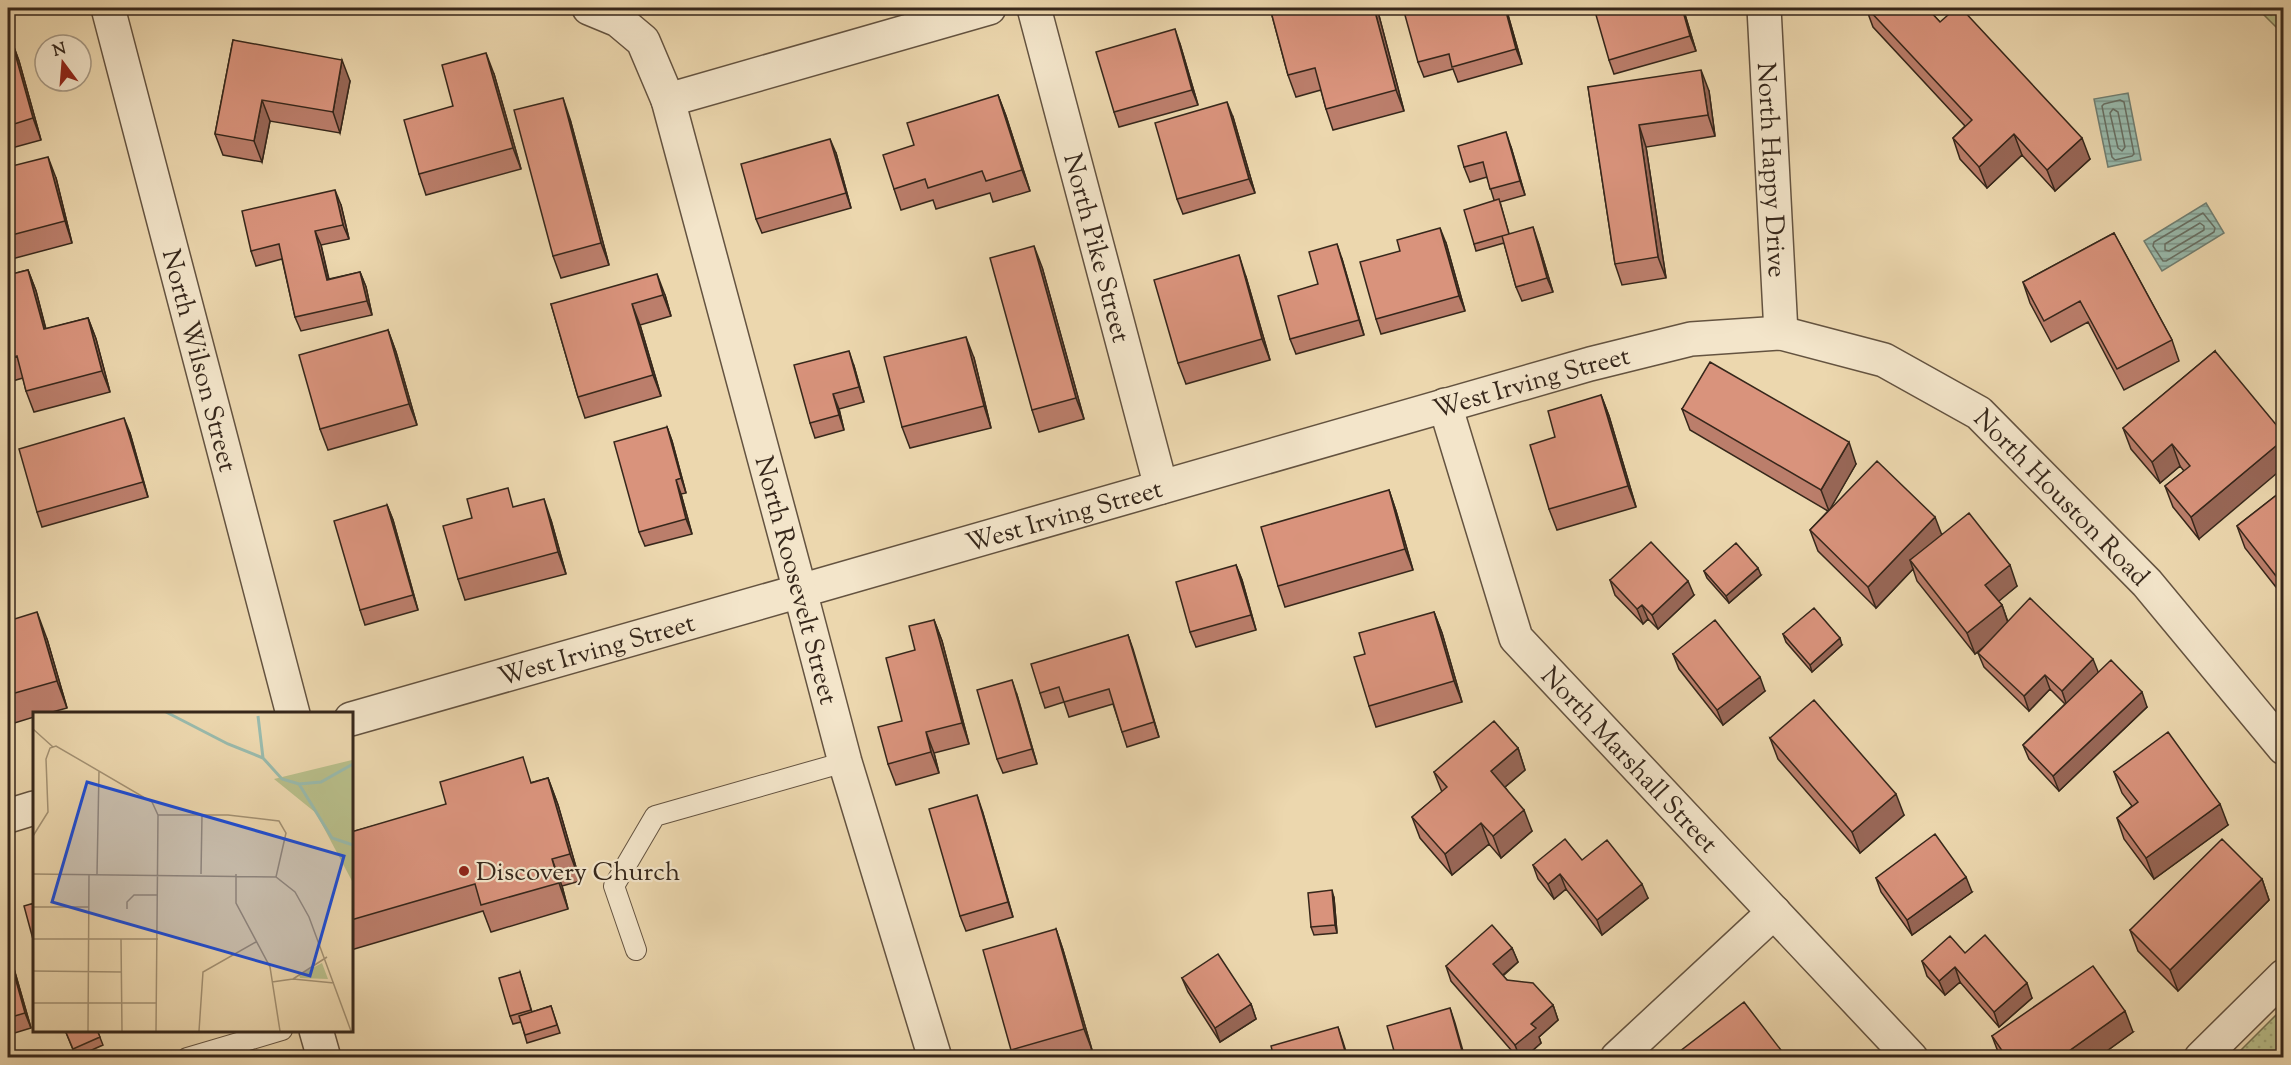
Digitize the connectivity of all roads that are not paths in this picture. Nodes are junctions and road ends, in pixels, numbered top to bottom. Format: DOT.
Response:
graph roads {
  1 [pos="108,8"];
  2 [pos="589,8"];
  3 [pos="989,8"];
  4 [pos="1034,8"];
  5 [pos="1764,8"];
  6 [pos="668,100"];
  7 [pos="1781,333"];
  8 [pos="1445,405"];
  9 [pos="1161,487"];
  10 [pos="800,591"];
  11 [pos="292,712"];
  12 [pos="352,719"];
  13 [pos="2283,748"];
  14 [pos="845,762"];
  15 [pos="33,808"];
  16 [pos="8,816"];
  17 [pos="1774,912"];
  18 [pos="636,950"];
  19 [pos="2283,976"];
  20 [pos="275,1032"];
  21 [pos="317,1032"];
  22 [pos="187,1058"];
  23 [pos="324,1058"];
  24 [pos="934,1058"];
  25 [pos="1617,1058"];
  26 [pos="1911,1058"];
  27 [pos="2201,1058"];
  1 -- 11 [label="street, North Wilson Street"];
  2 -- 6 [label="street, North Roosevelt Street"];
  3 -- 6 [label="street"];
  4 -- 9 [label="street, North Pike Street"];
  5 -- 7 [label="street, North Happy Drive"];
  6 -- 10 [label="street, North Roosevelt Street"];
  7 -- 8 [label="street, West Irving Street"];
  7 -- 13 [label="street, North Houston Road"];
  8 -- 9 [label="street, West Irving Street"];
  8 -- 17 [label="street, North Marshall Street"];
  9 -- 10 [label="street, West Irving Street"];
  10 -- 12 [label="street, West Irving Street"];
  10 -- 14 [label="street, North Roosevelt Street"];
  14 -- 18 [label="lane"];
  14 -- 24 [label="street, North Roosevelt Street"];
  15 -- 16 [label="street"];
  17 -- 25 [label="street"];
  17 -- 26 [label="street, North Marshall Street"];
  19 -- 27 [label="street"];
  20 -- 22 [label="lane"];
  21 -- 23 [label="street"];
}
